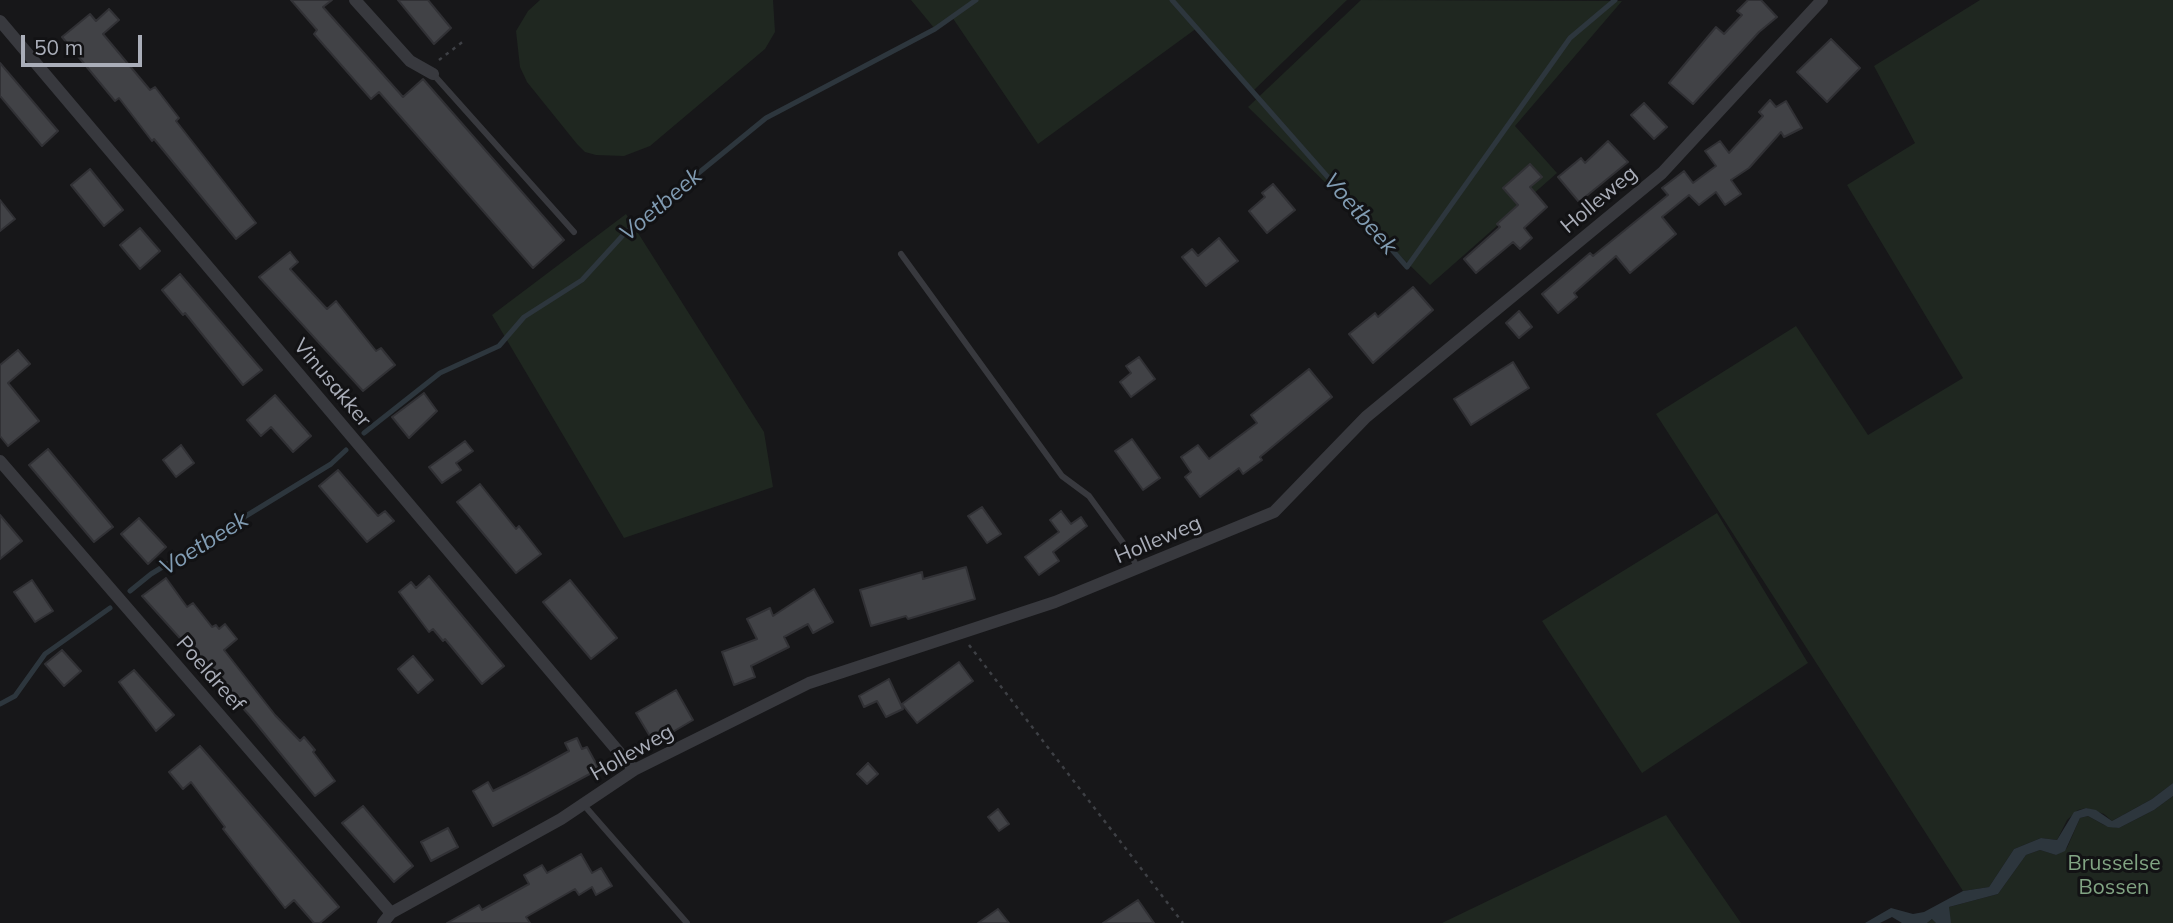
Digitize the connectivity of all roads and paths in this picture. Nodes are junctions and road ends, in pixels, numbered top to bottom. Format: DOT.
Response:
graph roads {
  1 [pos="355,0"];
  2 [pos="1815,3"];
  3 [pos="0,21"];
  4 [pos="465,40"];
  5 [pos="431,71"];
  6 [pos="574,232"];
  7 [pos="901,254"];
  8 [pos="1,463"];
  9 [pos="1138,569"];
  10 [pos="961,635"];
  11 [pos="634,770"];
  12 [pos="583,804"];
  13 [pos="387,918"];
  14 [pos="687,923"];
  15 [pos="1182,923"];
  1 -- 5 [label="street"];
  2 -- 9 [label="street, Holleweg"];
  3 -- 11 [label="street, Vinusakker"];
  4 -- 5 [label="path"];
  5 -- 6 [label="lane"];
  7 -- 9 [label="lane"];
  8 -- 13 [label="street, Poeldreef"];
  9 -- 10 [label="street, Holleweg"];
  10 -- 11 [label="street, Holleweg"];
  10 -- 15 [label="path"];
  11 -- 12 [label="street, Holleweg"];
  12 -- 13 [label="street, Holleweg"];
  12 -- 14 [label="lane"];
}
